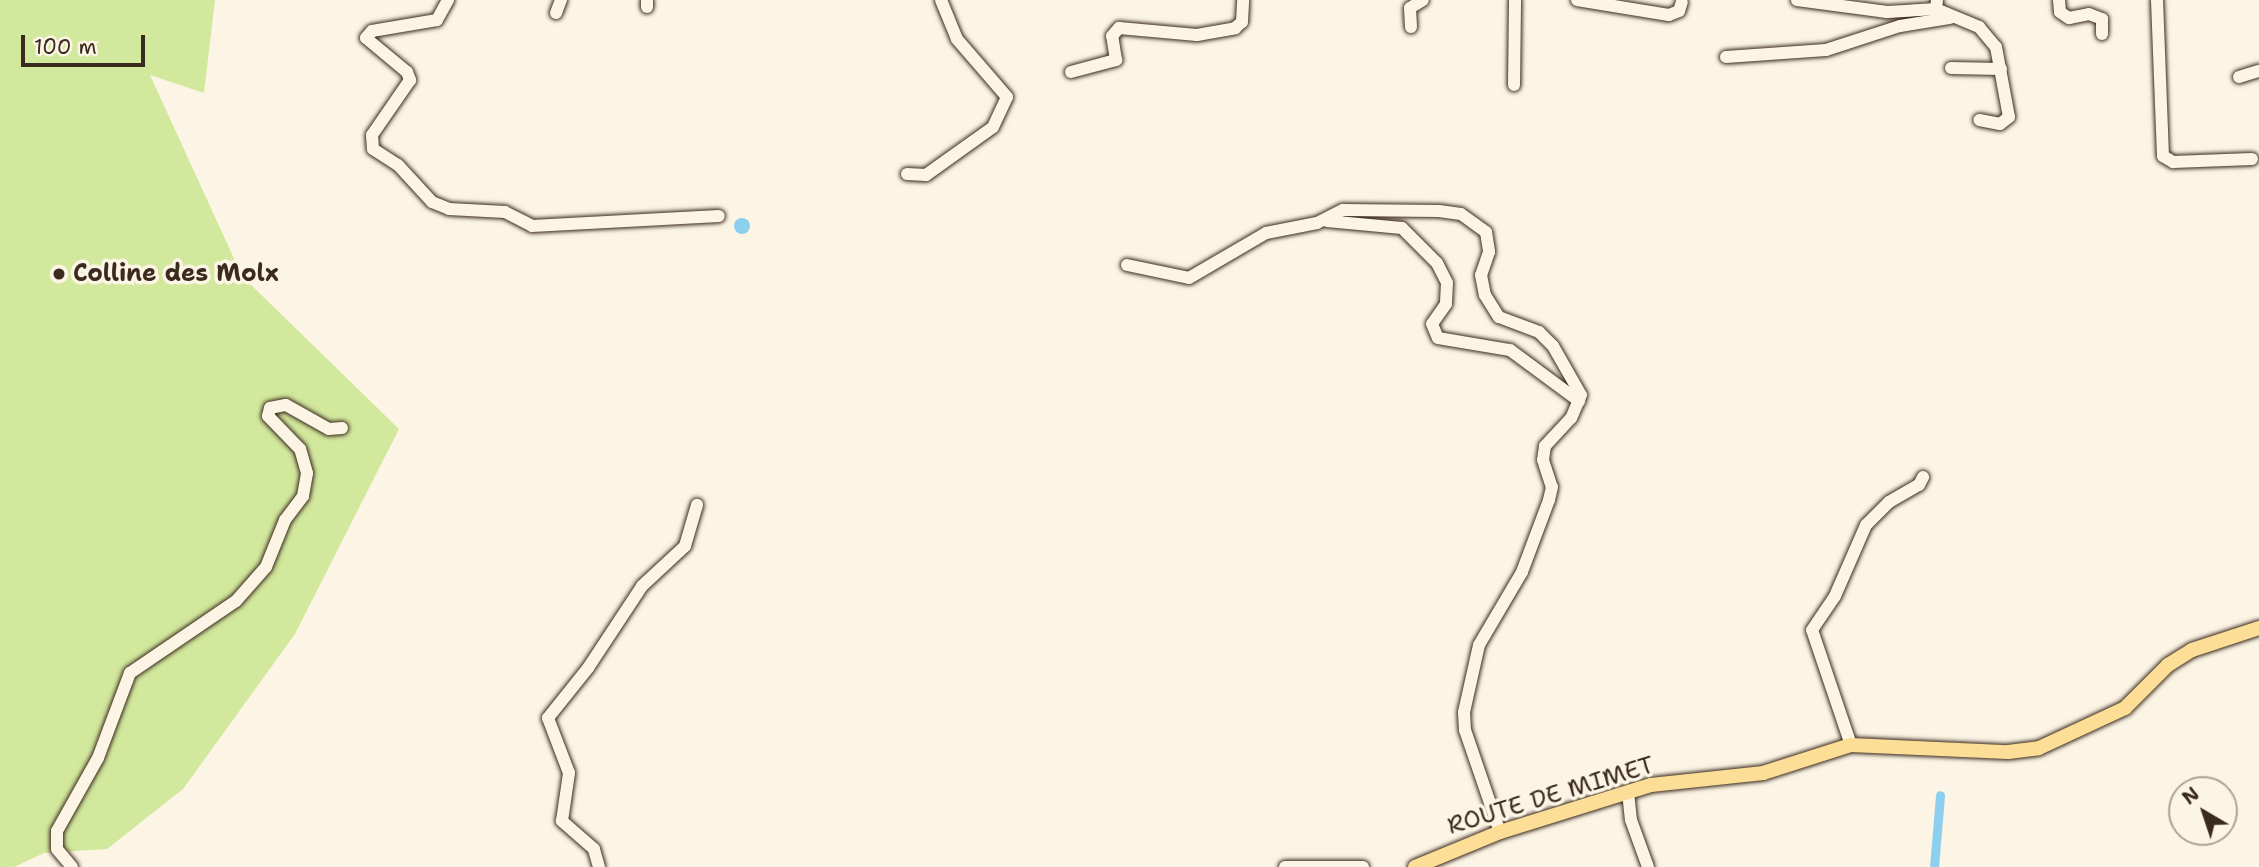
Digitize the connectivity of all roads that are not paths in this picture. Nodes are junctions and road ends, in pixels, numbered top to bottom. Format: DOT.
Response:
graph roads {
  1 [pos="448,0"];
  2 [pos="941,0"];
  3 [pos="1243,0"];
  4 [pos="1423,0"];
  5 [pos="1515,0"];
  6 [pos="1577,0"];
  7 [pos="1797,0"];
  8 [pos="2059,0"];
  9 [pos="2157,0"];
  10 [pos="1682,2"];
  11 [pos="1937,4"];
  12 [pos="1950,18"];
  13 [pos="1411,27"];
  14 [pos="2102,34"];
  15 [pos="1726,57"];
  16 [pos="1951,68"];
  17 [pos="2001,69"];
  18 [pos="2259,71"];
  19 [pos="1071,72"];
  20 [pos="2239,77"];
  21 [pos="1514,85"];
  22 [pos="1979,120"];
  23 [pos="2252,159"];
  24 [pos="906,174"];
  25 [pos="719,216"];
  26 [pos="1317,223"];
  27 [pos="1126,265"];
  28 [pos="1579,401"];
  29 [pos="342,428"];
  30 [pos="1923,477"];
  31 [pos="697,505"];
  32 [pos="2255,629"];
  33 [pos="1851,746"];
  34 [pos="1628,792"];
  35 [pos="1500,832"];
  36 [pos="72,867"];
  37 [pos="599,867"];
  38 [pos="1285,867"];
  39 [pos="1363,867"];
  40 [pos="1415,867"];
  41 [pos="1648,867"];
  1 -- 25 [label="street"];
  2 -- 24 [label="street"];
  3 -- 19 [label="street"];
  4 -- 13 [label="street"];
  5 -- 21 [label="street"];
  6 -- 10 [label="street"];
  7 -- 11 [label="street"];
  8 -- 14 [label="street"];
  9 -- 23 [label="street"];
  11 -- 12 [label="street"];
  12 -- 15 [label="street"];
  12 -- 17 [label="street"];
  16 -- 17 [label="street"];
  17 -- 22 [label="street"];
  18 -- 20 [label="street"];
  26 -- 27 [label="street"];
  26 -- 28 [label="street"];
  26 -- 28 [label="street"];
  28 -- 35 [label="street"];
  29 -- 36 [label="street"];
  30 -- 33 [label="street"];
  31 -- 37 [label="street"];
  32 -- 33 [label="main road, ROUTE DE MIMET"];
  33 -- 34 [label="main road, ROUTE DE MIMET"];
  34 -- 35 [label="main road, ROUTE DE MIMET"];
  34 -- 41 [label="street"];
  35 -- 40 [label="main road, ROUTE DE MIMET"];
  38 -- 39 [label="street"];
}
